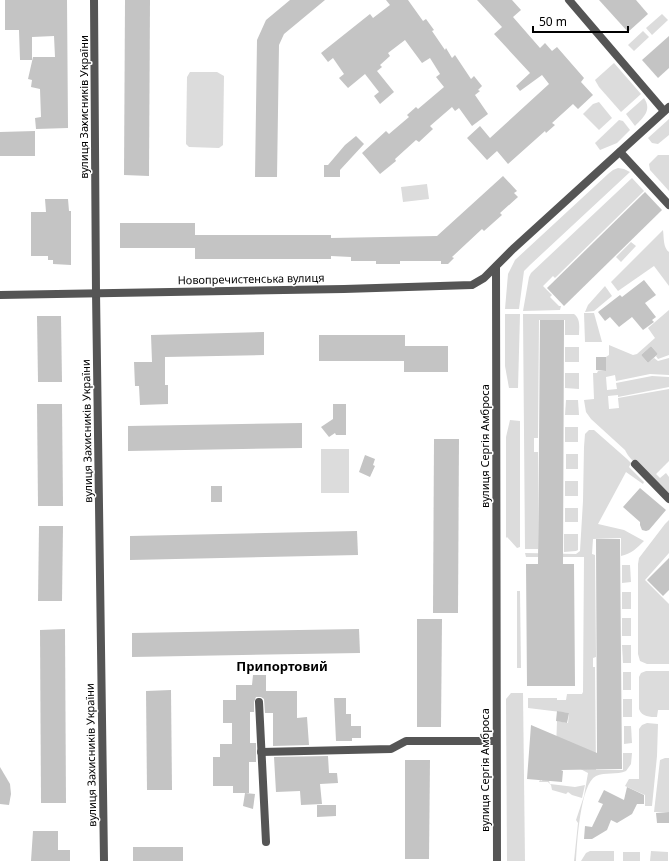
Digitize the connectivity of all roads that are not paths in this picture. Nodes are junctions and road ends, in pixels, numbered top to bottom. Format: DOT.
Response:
graph roads {
  1 [pos="94,0"];
  2 [pos="569,0"];
  3 [pos="667,109"];
  4 [pos="620,152"];
  5 [pos="669,205"];
  6 [pos="496,267"];
  7 [pos="96,292"];
  8 [pos="0,294"];
  9 [pos="635,464"];
  10 [pos="669,499"];
  11 [pos="259,702"];
  12 [pos="496,741"];
  13 [pos="262,752"];
  14 [pos="266,842"];
  15 [pos="104,861"];
  16 [pos="496,861"];
  1 -- 7 [label="street, вулиця Захисників України"];
  2 -- 3 [label="street"];
  3 -- 4 [label="street"];
  4 -- 5 [label="street"];
  4 -- 6 [label="street"];
  6 -- 7 [label="street, Новопречистенська вулиця"];
  6 -- 12 [label="street, вулиця Сергія Амброса"];
  7 -- 8 [label="street, Новопречистенська вулиця"];
  7 -- 15 [label="street, вулиця Захисників України"];
  9 -- 10 [label="street"];
  11 -- 13 [label="street"];
  12 -- 13 [label="street"];
  12 -- 16 [label="street, вулиця Сергія Амброса"];
  13 -- 14 [label="street"];
}
